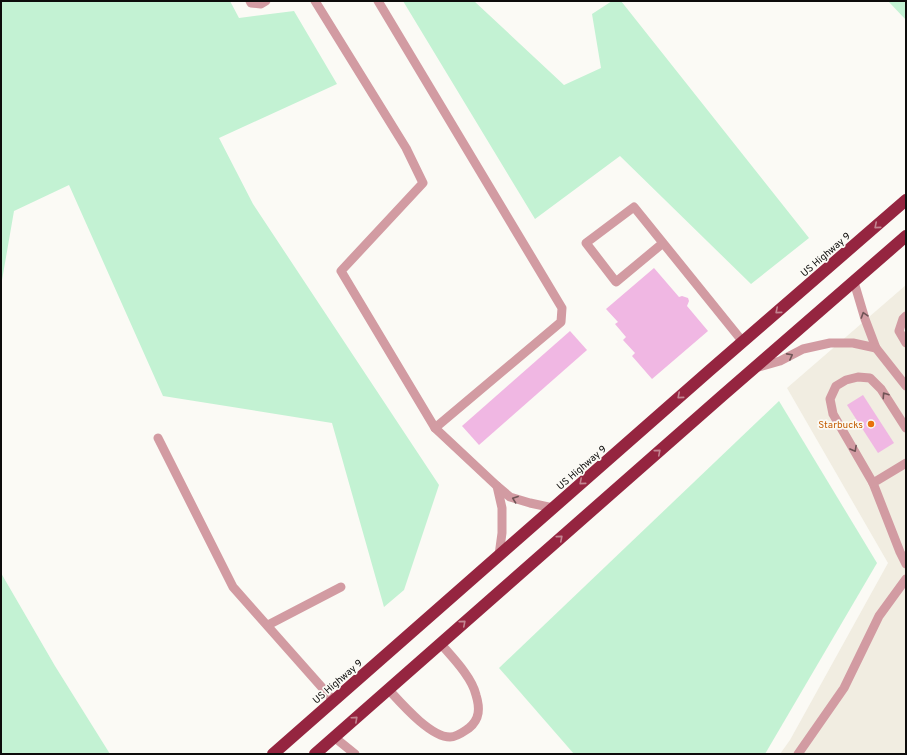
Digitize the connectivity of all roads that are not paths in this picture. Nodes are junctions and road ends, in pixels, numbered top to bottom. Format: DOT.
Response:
graph roads {
  1 [pos="250,1"];
  2 [pos="266,1"];
  3 [pos="315,1"];
  4 [pos="378,1"];
  5 [pos="906,200"];
  6 [pos="906,236"];
  7 [pos="663,243"];
  8 [pos="854,282"];
  9 [pos="906,316"];
  10 [pos="743,342"];
  11 [pos="906,342"];
  12 [pos="876,348"];
  13 [pos="753,369"];
  14 [pos="906,386"];
  15 [pos="435,428"];
  16 [pos="906,428"];
  17 [pos="158,438"];
  18 [pos="906,463"];
  19 [pos="873,482"];
  20 [pos="497,486"];
  21 [pos="553,508"];
  22 [pos="499,555"];
  23 [pos="906,564"];
  24 [pos="906,579"];
  25 [pos="341,587"];
  26 [pos="268,625"];
  27 [pos="440,643"];
  28 [pos="388,689"];
  29 [pos="334,701"];
  30 [pos="334,737"];
  31 [pos="273,754"];
  32 [pos="315,754"];
  33 [pos="355,754"];
  34 [pos="798,754"];
  1 -- 2 [label="lane"];
  3 -- 15 [label="lane"];
  4 -- 15 [label="lane"];
  5 -- 10 [label="highway, US Highway 9, one-way"];
  6 -- 8 [label="highway"];
  7 -- 7 [label="lane"];
  7 -- 10 [label="lane"];
  12 -- 8 [label="lane, one-way"];
  8 -- 13 [label="highway"];
  9 -- 11 [label="lane"];
  10 -- 21 [label="highway, US Highway 9, one-way"];
  13 -- 12 [label="lane, one-way"];
  12 -- 14 [label="lane"];
  27 -- 13 [label="highway, one-way"];
  15 -- 20 [label="lane"];
  16 -- 19 [label="lane, one-way"];
  17 -- 26 [label="lane"];
  18 -- 19 [label="lane"];
  19 -- 23 [label="lane"];
  21 -- 20 [label="lane, one-way"];
  20 -- 22 [label="lane"];
  21 -- 22 [label="highway, US Highway 9"];
  22 -- 29 [label="highway, US Highway 9"];
  24 -- 34 [label="lane"];
  25 -- 26 [label="lane"];
  26 -- 29 [label="lane"];
  27 -- 28 [label="highway"];
  27 -- 28 [label="lane"];
  30 -- 28 [label="highway, one-way"];
  29 -- 31 [label="highway, US Highway 9"];
  30 -- 32 [label="highway"];
  30 -- 33 [label="lane"];
}
